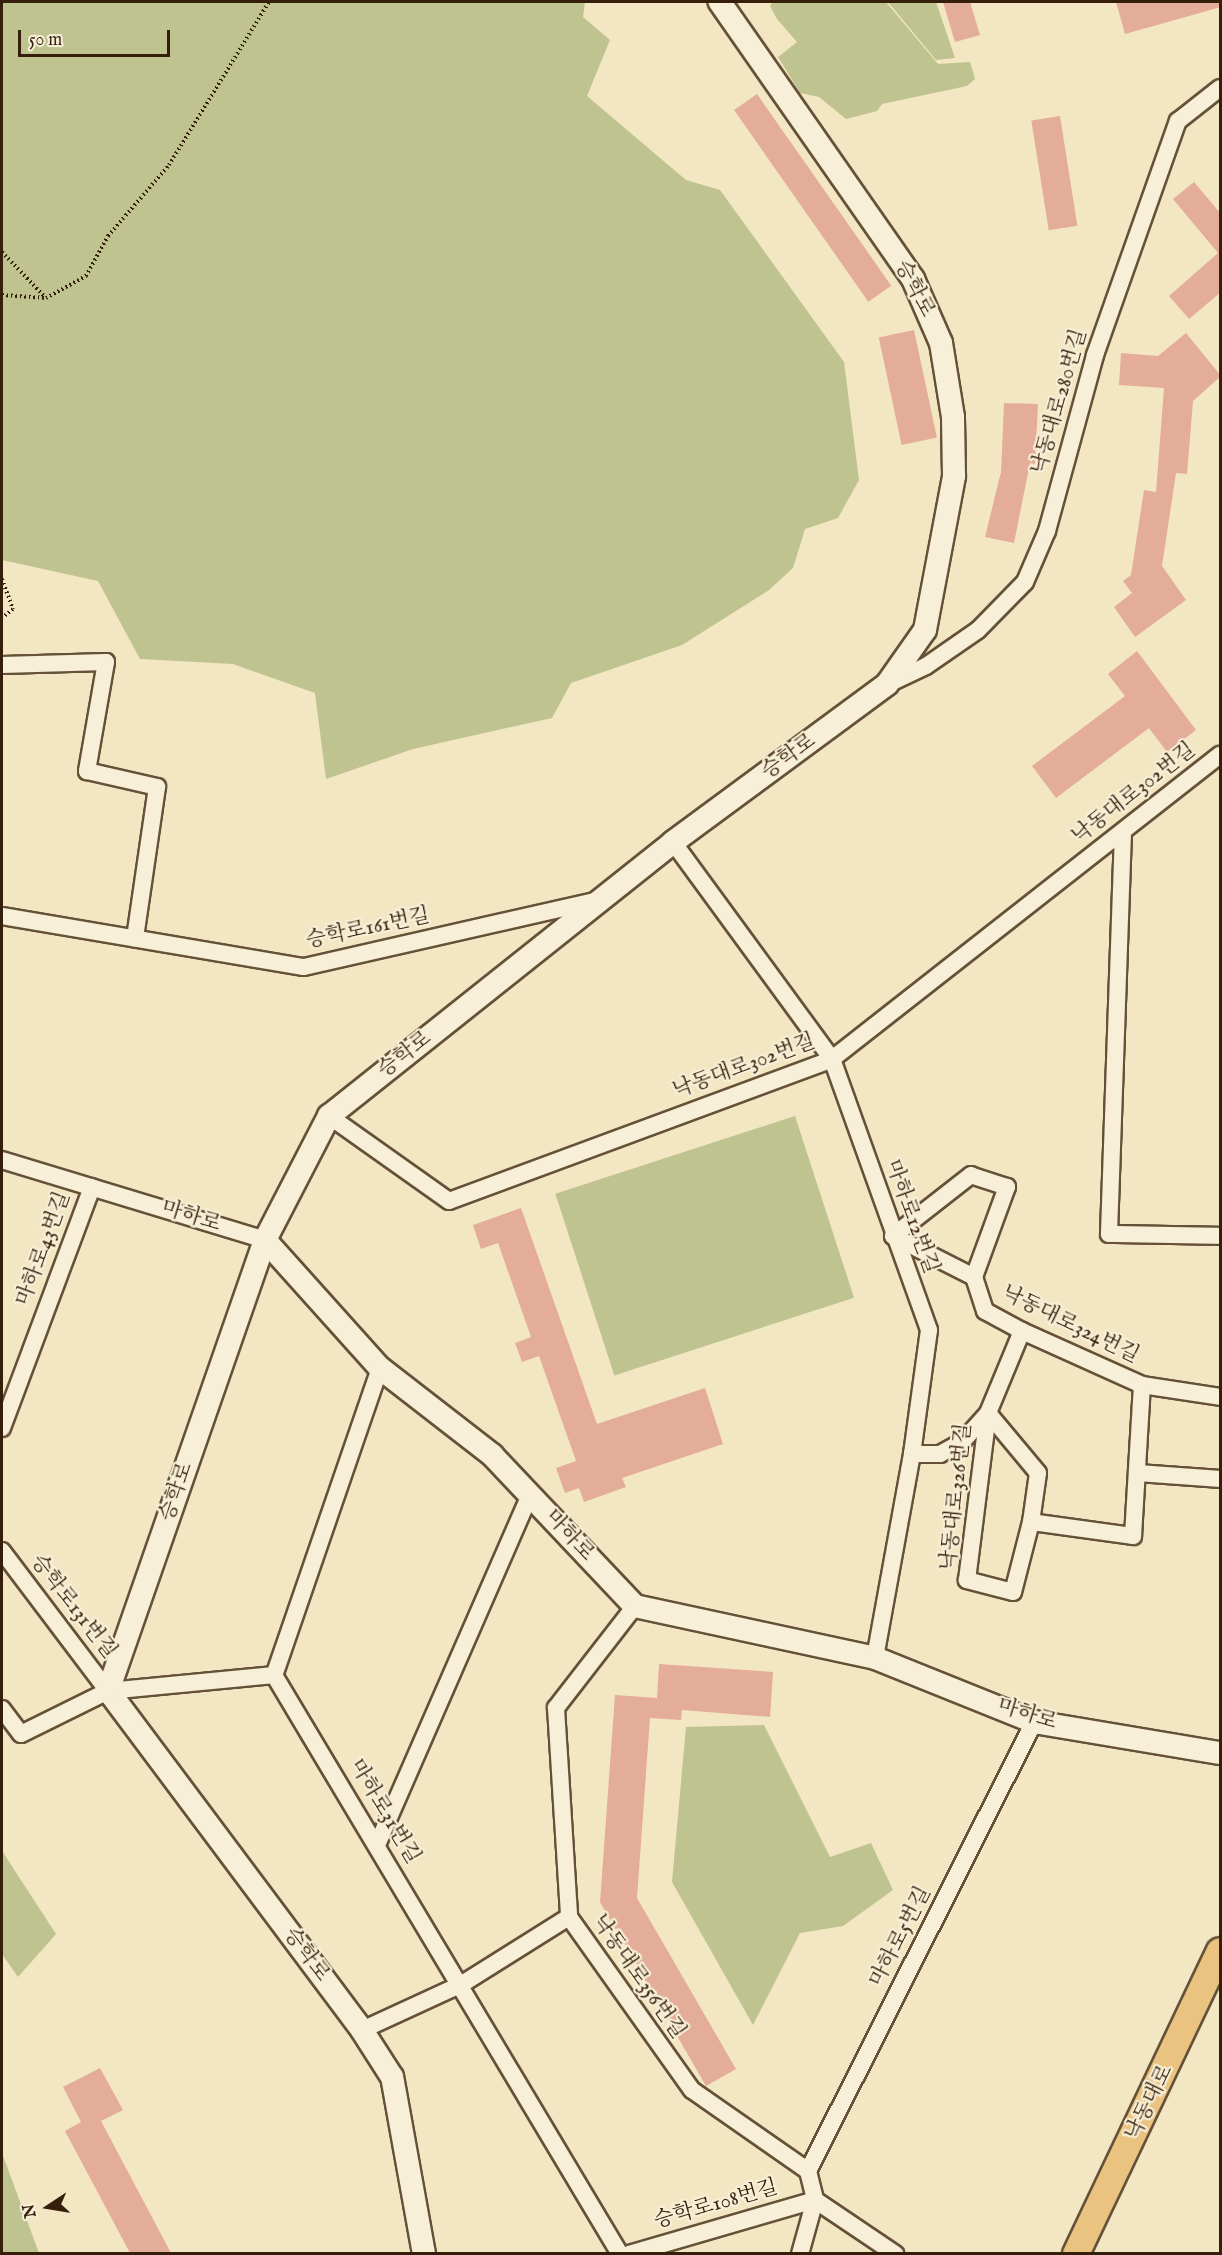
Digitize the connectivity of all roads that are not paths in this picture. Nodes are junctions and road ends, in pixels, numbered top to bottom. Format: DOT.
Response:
graph roads {
  1 [pos="720,2"];
  2 [pos="1221,88"];
  3 [pos="2,665"];
  4 [pos="887,684"];
  5 [pos="1221,755"];
  6 [pos="1123,832"];
  7 [pos="673,842"];
  8 [pos="599,900"];
  9 [pos="2,916"];
  10 [pos="135,938"];
  11 [pos="832,1059"];
  12 [pos="329,1116"];
  13 [pos="2,1160"];
  14 [pos="92,1187"];
  15 [pos="893,1236"];
  16 [pos="1221,1236"];
  17 [pos="265,1240"];
  18 [pos="974,1277"];
  19 [pos="1022,1330"];
  20 [pos="380,1368"];
  21 [pos="1142,1385"];
  22 [pos="1221,1397"];
  23 [pos="988,1413"];
  24 [pos="2,1428"];
  25 [pos="912,1454"];
  26 [pos="1139,1473"];
  27 [pos="1221,1479"];
  28 [pos="530,1494"];
  29 [pos="1031,1522"];
  30 [pos="2,1551"];
  31 [pos="635,1606"];
  32 [pos="875,1658"];
  33 [pos="274,1675"];
  34 [pos="108,1691"];
  35 [pos="2,1708"];
  36 [pos="1034,1722"];
  37 [pos="1221,1753"];
  38 [pos="377,1845"];
  39 [pos="569,1917"];
  40 [pos="1218,1967"];
  41 [pos="462,1984"];
  42 [pos="362,2030"];
  43 [pos="808,2172"];
  44 [pos="815,2200"];
  45 [pos="424,2253"];
  46 [pos="620,2253"];
  47 [pos="628,2253"];
  48 [pos="800,2253"];
  49 [pos="895,2253"];
  50 [pos="1076,2253"];
  1 -- 4 [label="street, 승학로"];
  2 -- 4 [label="street, 낙동대로280번길"];
  3 -- 10 [label="street"];
  4 -- 7 [label="street, 승학로"];
  5 -- 6 [label="street, 낙동대로302번길"];
  6 -- 11 [label="street, 낙동대로302번길"];
  6 -- 16 [label="street"];
  7 -- 8 [label="street, 승학로"];
  7 -- 11 [label="street, 마하로12번길"];
  8 -- 10 [label="street, 승학로161번길"];
  8 -- 12 [label="street, 승학로"];
  9 -- 10 [label="street, 승학로161번길"];
  11 -- 12 [label="street, 낙동대로302번길"];
  11 -- 15 [label="street, 마하로12번길"];
  12 -- 17 [label="street, 승학로"];
  13 -- 14 [label="street, 마하로"];
  14 -- 17 [label="street, 마하로"];
  14 -- 24 [label="street, 마하로43번길"];
  15 -- 18 [label="street"];
  15 -- 18 [label="street"];
  15 -- 25 [label="street, 마하로12번길"];
  17 -- 20 [label="street, 마하로"];
  17 -- 34 [label="street, 승학로"];
  18 -- 19 [label="street, 낙동대로324번길"];
  19 -- 21 [label="street, 낙동대로324번길"];
  19 -- 23 [label="street"];
  20 -- 28 [label="street, 마하로"];
  20 -- 33 [label="street"];
  21 -- 22 [label="street, 낙동대로324번길"];
  21 -- 26 [label="street"];
  23 -- 25 [label="street"];
  23 -- 29 [label="street"];
  23 -- 29 [label="street, 낙동대로326번길"];
  25 -- 32 [label="street, 마하로12번길"];
  26 -- 27 [label="street"];
  26 -- 29 [label="street"];
  28 -- 31 [label="street, 마하로"];
  28 -- 38 [label="street"];
  30 -- 34 [label="street, 승학로131번길"];
  31 -- 32 [label="street, 마하로"];
  31 -- 39 [label="street, 낙동대로356번길"];
  32 -- 36 [label="street, 마하로"];
  33 -- 34 [label="street"];
  33 -- 38 [label="street, 마하로31번길"];
  34 -- 35 [label="street"];
  34 -- 42 [label="street, 승학로"];
  36 -- 37 [label="street, 마하로"];
  36 -- 43 [label="street, 마하로5번길"];
  38 -- 41 [label="street, 마하로31번길"];
  39 -- 41 [label="street"];
  39 -- 43 [label="street, 낙동대로356번길"];
  40 -- 50 [label="main road, 낙동대로"];
  41 -- 42 [label="street"];
  41 -- 46 [label="street, 마하로31번길"];
  42 -- 45 [label="street, 승학로"];
  43 -- 44 [label="street"];
  44 -- 47 [label="street, 승학로108번길"];
  44 -- 48 [label="street"];
  44 -- 49 [label="street"];
}
